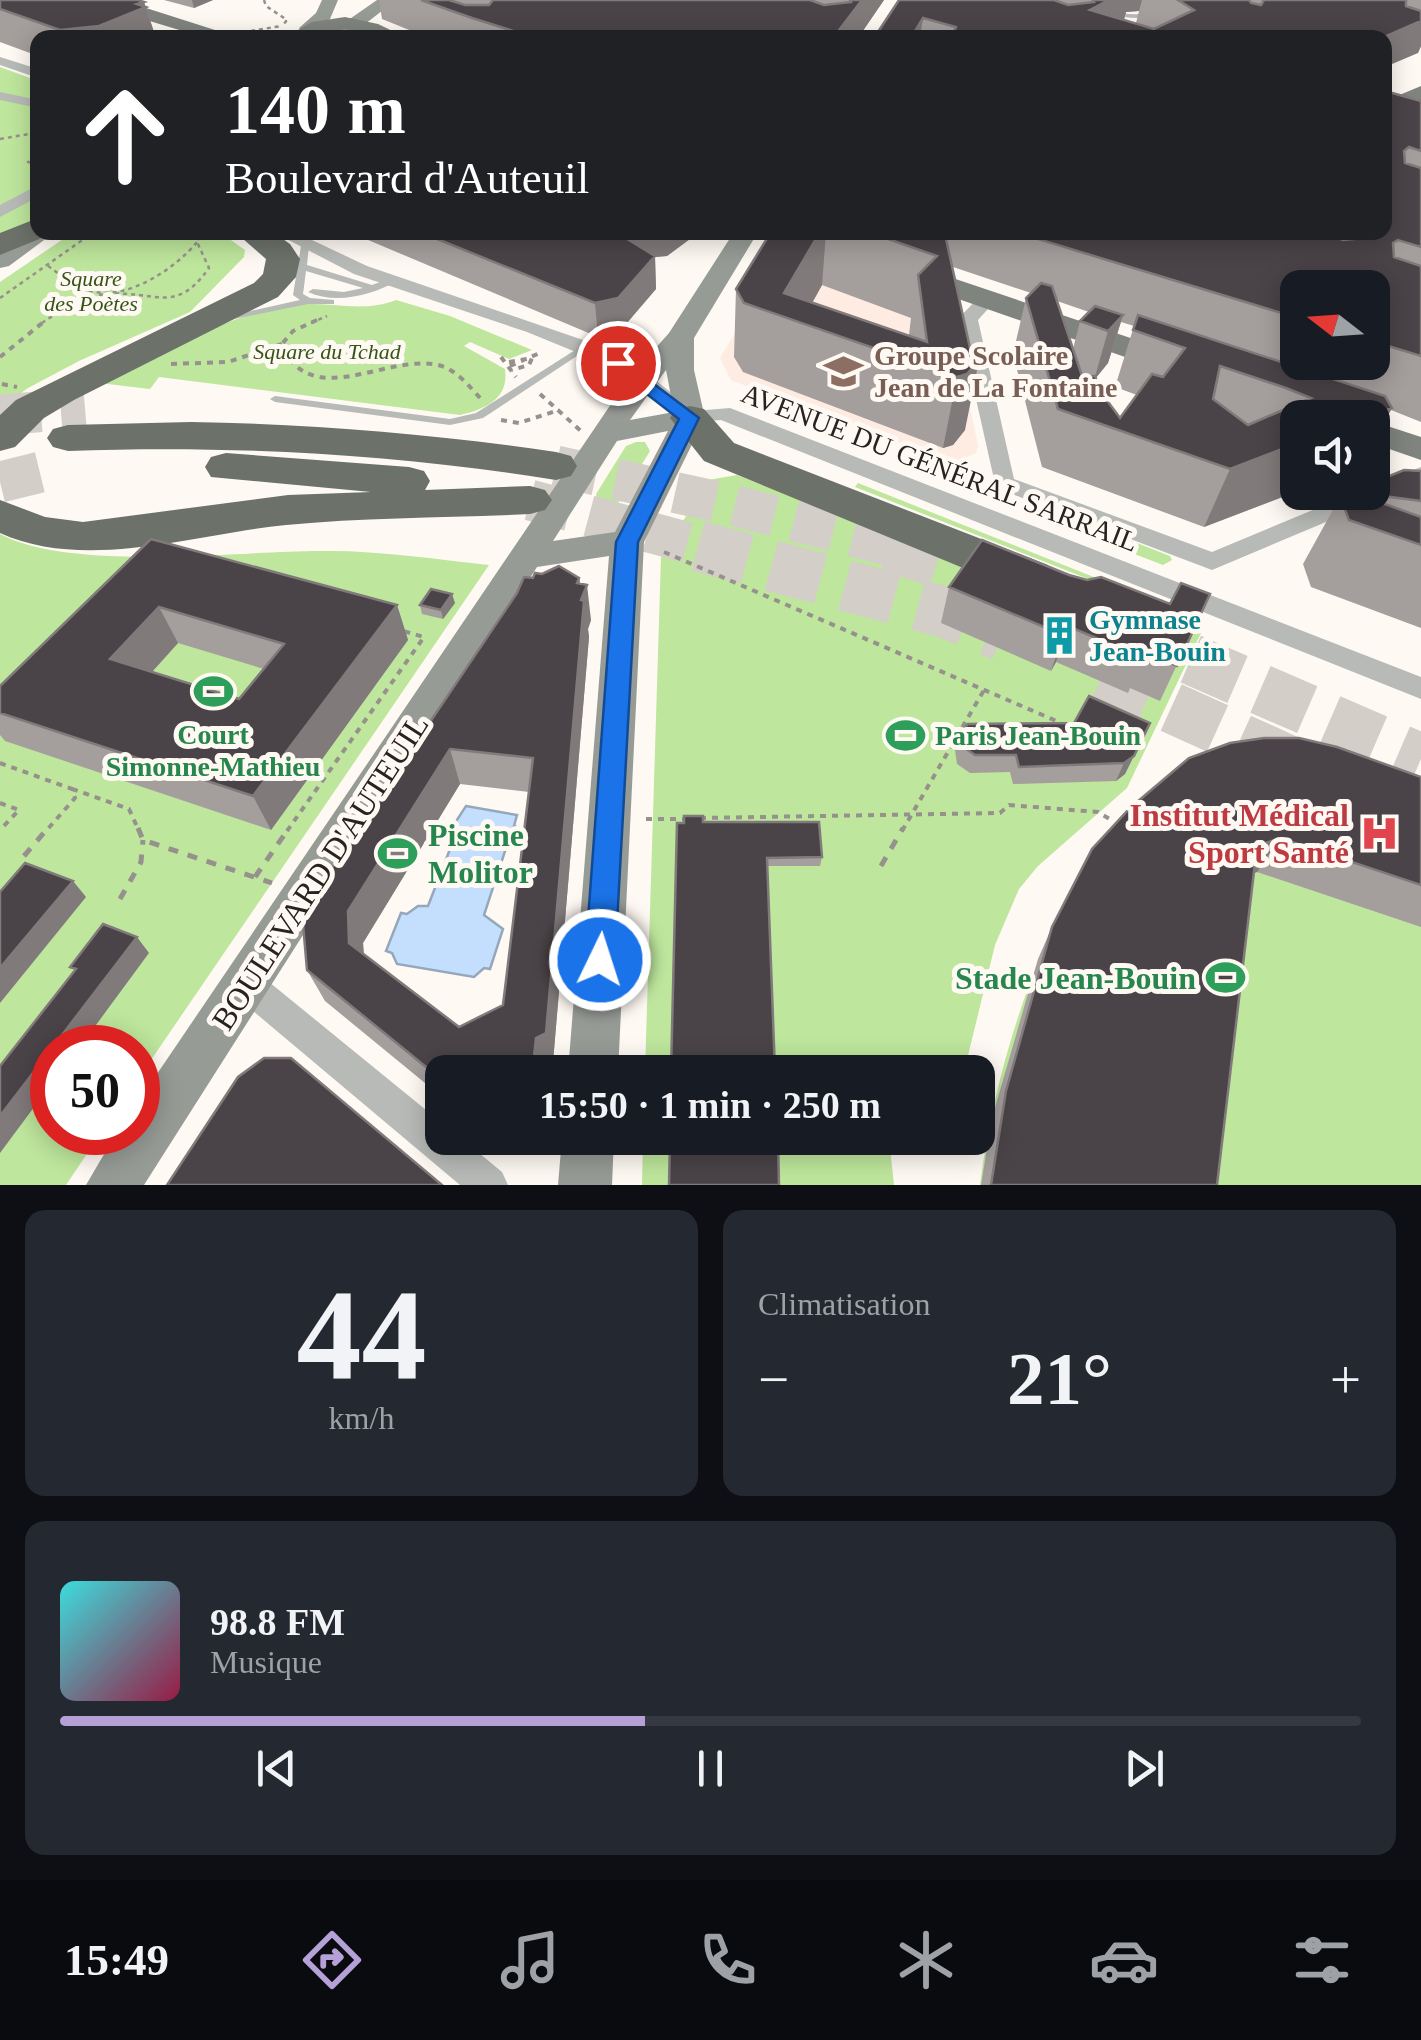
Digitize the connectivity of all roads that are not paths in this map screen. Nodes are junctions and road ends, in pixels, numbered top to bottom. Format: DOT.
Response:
graph roads {
  1 [pos="357,0"];
  2 [pos="1092,0"];
  3 [pos="330,1"];
  4 [pos="384,4"];
  5 [pos="112,7"];
  6 [pos="1161,14"];
  7 [pos="165,21"];
  8 [pos="181,30"];
  9 [pos="199,30"];
  10 [pos="276,30"];
  11 [pos="353,30"];
  12 [pos="0,61"];
  13 [pos="1421,70"];
  14 [pos="30,71"];
  15 [pos="1392,84"];
  16 [pos="1421,93"];
  17 [pos="0,96"];
  18 [pos="30,102"];
  19 [pos="1392,107"];
  20 [pos="30,195"];
  21 [pos="0,212"];
  22 [pos="30,234"];
  23 [pos="30,238"];
  24 [pos="261,240"];
  25 [pos="295,240"];
  26 [pos="741,240"];
  27 [pos="0,245"];
  28 [pos="306,246"];
  29 [pos="0,262"];
  30 [pos="879,262"];
  31 [pos="302,267"];
  32 [pos="394,280"];
  33 [pos="374,288"];
  34 [pos="310,296"];
  35 [pos="988,299"];
  36 [pos="331,302"];
  37 [pos="192,328"];
  38 [pos="680,338"];
  39 [pos="583,348"];
  40 [pos="1203,373"];
  41 [pos="642,379"];
  42 [pos="275,399"];
  43 [pos="690,418"];
  44 [pos="596,435"];
  45 [pos="0,438"];
  46 [pos="1390,438"];
  47 [pos="1421,449"];
  48 [pos="1421,474"];
  49 [pos="1004,484"];
  50 [pos="552,485"];
  51 [pos="978,513"];
  52 [pos="0,515"];
  53 [pos="646,547"];
  54 [pos="526,557"];
  55 [pos="1212,560"];
  56 [pos="1076,595"];
  57 [pos="1192,598"];
  58 [pos="1421,688"];
  59 [pos="246,984"];
  60 [pos="595,1055"];
  61 [pos="587,1155"];
  62 [pos="112,1185"];
  63 [pos="490,1185"];
  64 [pos="585,1185"];
  1 -- 4 [label="street"];
  2 -- 6 [label="lane"];
  3 -- 10 [label="street"];
  4 -- 11 [label="street"];
  5 -- 7 [label="main road"];
  7 -- 8 [label="main road"];
  7 -- 9 [label="main road"];
  12 -- 14 [label="street"];
  13 -- 15 [label="main road"];
  16 -- 19 [label="main road"];
  17 -- 18 [label="street"];
  20 -- 21 [label="street"];
  22 -- 27 [label="highway"];
  23 -- 29 [label="street"];
  24 -- 37 [label="highway"];
  25 -- 28 [label="street"];
  26 -- 38 [label="street, BOULEVARD D'AUTEUIL"];
  28 -- 31 [label="lane"];
  28 -- 32 [label="street"];
  30 -- 35 [label="main road"];
  31 -- 33 [label="lane"];
  31 -- 34 [label="lane"];
  32 -- 33 [label="lane"];
  32 -- 39 [label="street"];
  33 -- 34 [label="lane"];
  34 -- 36 [label="lane"];
  34 -- 37 [label="lane"];
  35 -- 40 [label="main road"];
  35 -- 49 [label="street"];
  37 -- 45 [label="highway"];
  38 -- 41 [label="street, BOULEVARD D'AUTEUIL"];
  38 -- 43 [label="street"];
  39 -- 41 [label="street"];
  39 -- 42 [label="lane"];
  41 -- 43 [label="street"];
  41 -- 44 [label="street, BOULEVARD D'AUTEUIL"];
  43 -- 44 [label="street"];
  43 -- 51 [label="street, AVENUE DU GÉNÉRAL SARRAIL"];
  43 -- 53 [label="street"];
  43 -- 56 [label="highway"];
  44 -- 50 [label="street, BOULEVARD D'AUTEUIL"];
  46 -- 47 [label="main road"];
  48 -- 55 [label="street"];
  49 -- 51 [label="street"];
  49 -- 55 [label="street, AVENUE DU GÉNÉRAL SARRAIL"];
  50 -- 50 [label="highway"];
  50 -- 52 [label="highway"];
  50 -- 53 [label="street"];
  50 -- 54 [label="street, BOULEVARD D'AUTEUIL"];
  51 -- 57 [label="street, AVENUE DU GÉNÉRAL SARRAIL"];
  53 -- 54 [label="street"];
  53 -- 60 [label="street"];
  54 -- 59 [label="street, BOULEVARD D'AUTEUIL"];
  55 -- 57 [label="street"];
  57 -- 58 [label="street, AVENUE DU GÉNÉRAL SARRAIL"];
  59 -- 62 [label="street, BOULEVARD D'AUTEUIL"];
  59 -- 63 [label="street"];
  61 -- 64 [label="street"];
}
